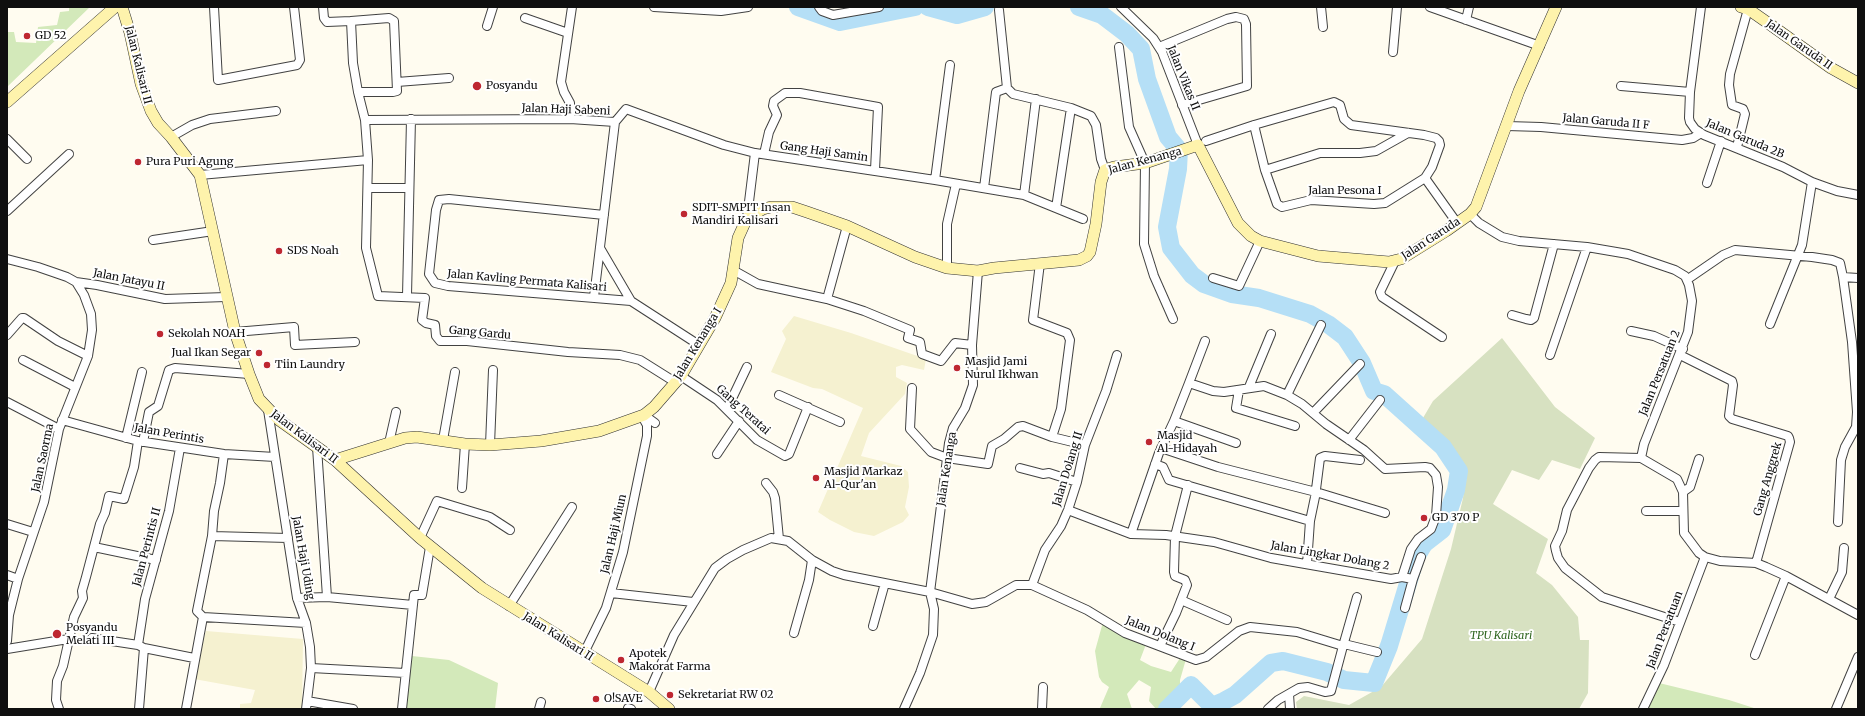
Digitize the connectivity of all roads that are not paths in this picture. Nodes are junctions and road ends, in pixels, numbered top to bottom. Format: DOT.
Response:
graph roads {
  1 [pos="115,7"];
  2 [pos="122,7"];
  3 [pos="214,7"];
  4 [pos="294,7"];
  5 [pos="323,7"];
  6 [pos="493,7"];
  7 [pos="572,7"];
  8 [pos="654,7"];
  9 [pos="748,7"];
  10 [pos="819,7"];
  11 [pos="1121,7"];
  12 [pos="1321,7"];
  13 [pos="1397,7"];
  14 [pos="1430,7"];
  15 [pos="1469,7"];
  16 [pos="1556,7"];
  17 [pos="1701,7"];
  18 [pos="876,8"];
  19 [pos="1744,8"];
  20 [pos="999,10"];
  21 [pos="525,18"];
  22 [pos="1466,20"];
  23 [pos="351,21"];
  24 [pos="488,26"];
  25 [pos="1323,27"];
  26 [pos="568,33"];
  27 [pos="1540,46"];
  28 [pos="1119,47"];
  29 [pos="1159,47"];
  30 [pos="1393,52"];
  31 [pos="950,65"];
  32 [pos="449,78"];
  33 [pos="397,82"];
  34 [pos="1858,83"];
  35 [pos="1621,86"];
  36 [pos="1007,88"];
  37 [pos="358,92"];
  38 [pos="1690,92"];
  39 [pos="1036,99"];
  40 [pos="7,102"];
  41 [pos="1182,105"];
  42 [pos="1071,108"];
  43 [pos="276,111"];
  44 [pos="411,119"];
  45 [pos="570,119"];
  46 [pos="365,120"];
  47 [pos="615,122"];
  48 [pos="1254,125"];
  49 [pos="1507,126"];
  50 [pos="1408,133"];
  51 [pos="1701,133"];
  52 [pos="171,137"];
  53 [pos="7,139"];
  54 [pos="1721,141"];
  55 [pos="1202,143"];
  56 [pos="1737,147"];
  57 [pos="755,153"];
  58 [pos="69,154"];
  59 [pos="764,154"];
  60 [pos="27,159"];
  61 [pos="368,160"];
  62 [pos="1145,163"];
  63 [pos="875,170"];
  64 [pos="1105,170"];
  65 [pos="1266,170"];
  66 [pos="200,175"];
  67 [pos="1425,178"];
  68 [pos="935,180"];
  69 [pos="1812,182"];
  70 [pos="1707,183"];
  71 [pos="956,184"];
  72 [pos="368,188"];
  73 [pos="409,188"];
  74 [pos="984,188"];
  75 [pos="1858,195"];
  76 [pos="1024,196"];
  77 [pos="1056,208"];
  78 [pos="7,211"];
  79 [pos="1470,214"];
  80 [pos="604,215"];
  81 [pos="747,218"];
  82 [pos="1083,219"];
  83 [pos="1457,223"];
  84 [pos="847,226"];
  85 [pos="213,232"];
  86 [pos="153,240"];
  87 [pos="1260,241"];
  88 [pos="1554,244"];
  89 [pos="1587,247"];
  90 [pos="600,248"];
  91 [pos="1797,255"];
  92 [pos="7,259"];
  93 [pos="1395,261"];
  94 [pos="1040,264"];
  95 [pos="947,268"];
  96 [pos="733,270"];
  97 [pos="978,271"];
  98 [pos="1843,276"];
  99 [pos="1213,278"];
  100 [pos="1858,278"];
  101 [pos="1688,279"];
  102 [pos="76,282"];
  103 [pos="407,296"];
  104 [pos="226,297"];
  105 [pos="594,297"];
  106 [pos="827,299"];
  107 [pos="631,301"];
  108 [pos="1512,315"];
  109 [pos="1173,319"];
  110 [pos="1770,324"];
  111 [pos="1322,325"];
  112 [pos="1632,330"];
  113 [pos="235,332"];
  114 [pos="1271,334"];
  115 [pos="7,335"];
  116 [pos="1442,337"];
  117 [pos="1205,341"];
  118 [pos="355,342"];
  119 [pos="699,345"];
  120 [pos="972,345"];
  121 [pos="1682,352"];
  122 [pos="1118,355"];
  123 [pos="1550,355"];
  124 [pos="88,356"];
  125 [pos="23,360"];
  126 [pos="1360,364"];
  127 [pos="747,366"];
  128 [pos="493,370"];
  129 [pos="142,372"];
  130 [pos="455,372"];
  131 [pos="249,374"];
  132 [pos="678,379"];
  133 [pos="1189,383"];
  134 [pos="75,387"];
  135 [pos="912,388"];
  136 [pos="1249,388"];
  137 [pos="1239,390"];
  138 [pos="778,395"];
  139 [pos="1287,395"];
  140 [pos="1380,400"];
  141 [pos="7,402"];
  142 [pos="808,407"];
  143 [pos="727,409"];
  144 [pos="268,410"];
  145 [pos="396,412"];
  146 [pos="647,413"];
  147 [pos="1313,413"];
  148 [pos="62,420"];
  149 [pos="739,421"];
  150 [pos="1174,421"];
  151 [pos="840,422"];
  152 [pos="655,423"];
  153 [pos="1295,426"];
  154 [pos="1857,427"];
  155 [pos="59,428"];
  156 [pos="1052,437"];
  157 [pos="126,438"];
  158 [pos="443,440"];
  159 [pos="1350,440"];
  160 [pos="141,441"];
  161 [pos="389,443"];
  162 [pos="1236,443"];
  163 [pos="465,444"];
  164 [pos="490,445"];
  165 [pos="1085,445"];
  166 [pos="317,447"];
  167 [pos="180,448"];
  168 [pos="1161,448"];
  169 [pos="224,454"];
  170 [pos="717,454"];
  171 [pos="275,457"];
  172 [pos="947,458"];
  173 [pos="1641,458"];
  174 [pos="1699,459"];
  175 [pos="335,460"];
  176 [pos="1360,460"];
  177 [pos="1155,464"];
  178 [pos="1020,468"];
  179 [pos="1077,482"];
  180 [pos="766,483"];
  181 [pos="1188,485"];
  182 [pos="462,488"];
  183 [pos="1316,492"];
  184 [pos="1683,492"];
  185 [pos="572,507"];
  186 [pos="1068,510"];
  187 [pos="1646,511"];
  188 [pos="1683,511"];
  189 [pos="1385,513"];
  190 [pos="1310,521"];
  191 [pos="1838,522"];
  192 [pos="7,524"];
  193 [pos="510,530"];
  194 [pos="33,532"];
  195 [pos="1131,534"];
  196 [pos="212,536"];
  197 [pos="1175,536"];
  198 [pos="288,538"];
  199 [pos="420,538"];
  200 [pos="779,539"];
  201 [pos="430,547"];
  202 [pos="94,548"];
  203 [pos="1844,548"];
  204 [pos="1421,557"];
  205 [pos="1704,557"];
  206 [pos="156,560"];
  207 [pos="812,560"];
  208 [pos="1756,563"];
  209 [pos="1307,564"];
  210 [pos="7,575"];
  211 [pos="1786,576"];
  212 [pos="1408,578"];
  213 [pos="18,579"];
  214 [pos="885,583"];
  215 [pos="1032,585"];
  216 [pos="930,592"];
  217 [pos="611,593"];
  218 [pos="327,597"];
  219 [pos="1356,597"];
  220 [pos="297,598"];
  221 [pos="1829,599"];
  222 [pos="1181,600"];
  223 [pos="693,602"];
  224 [pos="413,605"];
  225 [pos="509,606"];
  226 [pos="1405,608"];
  227 [pos="8,615"];
  228 [pos="1858,615"];
  229 [pos="203,617"];
  230 [pos="1227,620"];
  231 [pos="1680,622"];
  232 [pos="306,623"];
  233 [pos="872,626"];
  234 [pos="794,633"];
  235 [pos="92,638"];
  236 [pos="68,639"];
  237 [pos="7,641"];
  238 [pos="1344,645"];
  239 [pos="141,646"];
  240 [pos="1160,646"];
  241 [pos="7,649"];
  242 [pos="1377,652"];
  243 [pos="584,653"];
  244 [pos="1755,655"];
  245 [pos="1858,657"];
  246 [pos="194,658"];
  247 [pos="311,668"];
  248 [pos="405,673"];
  249 [pos="1043,687"];
  250 [pos="649,692"];
  251 [pos="1289,694"];
  252 [pos="306,705"];
  253 [pos="59,709"];
  254 [pos="139,709"];
  255 [pos="186,709"];
  256 [pos="353,709"];
  257 [pos="402,709"];
  258 [pos="669,709"];
  259 [pos="904,709"];
  260 [pos="1042,709"];
  261 [pos="1268,709"];
  262 [pos="1290,709"];
  263 [pos="1644,709"];
  264 [pos="1836,709"];
  1 -- 40 [label="street"];
  2 -- 52 [label="street, Jalan Kalisari II"];
  3 -- 4 [label="street"];
  5 -- 23 [label="street"];
  6 -- 24 [label="street"];
  7 -- 26 [label="street"];
  8 -- 9 [label="street"];
  10 -- 18 [label="street"];
  11 -- 29 [label="street, Jalan Vikas II"];
  12 -- 25 [label="street"];
  13 -- 30 [label="street"];
  14 -- 22 [label="street"];
  15 -- 22 [label="street"];
  16 -- 27 [label="street, Jalan Garuda"];
  17 -- 38 [label="street, Jalan Garuda 2B"];
  19 -- 34 [label="street, Jalan Garuda II"];
  19 -- 56 [label="street"];
  20 -- 36 [label="street"];
  21 -- 26 [label="street"];
  22 -- 27 [label="street"];
  23 -- 33 [label="street"];
  23 -- 37 [label="street"];
  26 -- 45 [label="street"];
  27 -- 49 [label="street, Jalan Garuda"];
  28 -- 62 [label="street"];
  29 -- 41 [label="street, Jalan Vikas II"];
  29 -- 41 [label="street"];
  31 -- 68 [label="street"];
  32 -- 33 [label="street"];
  33 -- 37 [label="street"];
  35 -- 38 [label="street"];
  36 -- 39 [label="street"];
  36 -- 74 [label="street"];
  37 -- 46 [label="street"];
  38 -- 51 [label="street, Jalan Garuda 2B"];
  39 -- 42 [label="street"];
  39 -- 76 [label="street"];
  41 -- 55 [label="street, Jalan Vikas II"];
  42 -- 64 [label="street"];
  42 -- 77 [label="street"];
  43 -- 52 [label="street"];
  44 -- 45 [label="street, Jalan Haji Sabeni"];
  44 -- 46 [label="street, Jalan Haji Sabeni"];
  44 -- 73 [label="street"];
  45 -- 47 [label="street, Jalan Haji Sabeni"];
  46 -- 61 [label="street"];
  47 -- 57 [label="street, Gang Haji Samin"];
  47 -- 80 [label="street, Jalan Haji Sabeni"];
  48 -- 50 [label="street"];
  48 -- 55 [label="street"];
  48 -- 65 [label="street, Jalan Pesona I"];
  49 -- 51 [label="street, Jalan Garuda II F"];
  49 -- 79 [label="street, Jalan Garuda"];
  50 -- 65 [label="street"];
  50 -- 67 [label="street, Jalan Pesona I"];
  51 -- 54 [label="street, Jalan Garuda 2B"];
  52 -- 66 [label="street, Jalan Kalisari II"];
  53 -- 60 [label="street"];
  54 -- 56 [label="street, Jalan Garuda 2B"];
  54 -- 70 [label="street"];
  55 -- 62 [label="street, Jalan Kenanga"];
  55 -- 87 [label="street, Jalan Garuda"];
  56 -- 69 [label="street, Jalan Garuda 2B"];
  57 -- 59 [label="street, Gang Haji Samin"];
  57 -- 81 [label="street"];
  58 -- 78 [label="street"];
  59 -- 63 [label="street, Gang Haji Samin"];
  59 -- 63 [label="street"];
  61 -- 66 [label="street"];
  61 -- 72 [label="street"];
  62 -- 64 [label="street, Jalan Kenanga"];
  62 -- 109 [label="street"];
  63 -- 68 [label="street, Gang Haji Samin"];
  64 -- 94 [label="street, Jalan Kenanga"];
  65 -- 67 [label="street, Jalan Pesona I"];
  66 -- 85 [label="street, Jalan Kalisari II"];
  67 -- 83 [label="street"];
  68 -- 71 [label="street, Gang Haji Samin"];
  69 -- 75 [label="street, Jalan Garuda 2B"];
  69 -- 91 [label="street"];
  71 -- 74 [label="street, Gang Haji Samin"];
  71 -- 95 [label="street"];
  72 -- 73 [label="street"];
  72 -- 103 [label="street, Gang Gardu"];
  73 -- 103 [label="street"];
  74 -- 76 [label="street, Gang Haji Samin"];
  76 -- 77 [label="street, Gang Haji Samin"];
  77 -- 82 [label="street, Gang Haji Samin"];
  79 -- 83 [label="street, Jalan Garuda"];
  79 -- 88 [label="street"];
  80 -- 90 [label="street, Jalan Haji Sabeni"];
  80 -- 105 [label="street, Jalan Kavling Permata Kalisari"];
  81 -- 84 [label="street"];
  81 -- 96 [label="street, Jalan Kenanga I"];
  83 -- 93 [label="street, Jalan Garuda"];
  84 -- 95 [label="street"];
  84 -- 106 [label="street"];
  85 -- 86 [label="street"];
  85 -- 104 [label="street, Jalan Kalisari II"];
  87 -- 93 [label="street, Jalan Garuda"];
  87 -- 99 [label="street"];
  88 -- 89 [label="street"];
  88 -- 108 [label="street"];
  89 -- 101 [label="street"];
  89 -- 123 [label="street"];
  90 -- 105 [label="street, Jalan Haji Sabeni"];
  90 -- 107 [label="street"];
  91 -- 98 [label="street"];
  91 -- 101 [label="street"];
  91 -- 110 [label="street"];
  92 -- 102 [label="street, Jalan Jatayu II"];
  93 -- 116 [label="street"];
  94 -- 97 [label="street, Jalan Kenanga"];
  94 -- 156 [label="street"];
  95 -- 97 [label="street"];
  96 -- 106 [label="street"];
  96 -- 119 [label="street, Jalan Kenanga I"];
  97 -- 120 [label="street, Jalan Kenanga"];
  98 -- 100 [label="street"];
  98 -- 154 [label="street"];
  101 -- 121 [label="street, Jalan Persatuan 2"];
  102 -- 104 [label="street, Jalan Jatayu II"];
  102 -- 124 [label="street, Jalan Saorma"];
  103 -- 132 [label="street, Gang Gardu"];
  104 -- 113 [label="street, Jalan Kalisari II"];
  105 -- 107 [label="street, Jalan Kavling Permata Kalisari"];
  106 -- 120 [label="street"];
  107 -- 119 [label="street"];
  111 -- 139 [label="street"];
  112 -- 121 [label="street"];
  113 -- 118 [label="street"];
  113 -- 131 [label="street, Jalan Kalisari II"];
  114 -- 136 [label="street"];
  115 -- 124 [label="street"];
  117 -- 133 [label="street"];
  119 -- 132 [label="street, Jalan Kenanga I"];
  120 -- 172 [label="street, Jalan Kenanga"];
  121 -- 173 [label="street, Jalan Persatuan 2"];
  121 -- 208 [label="street, Gang Anggrek"];
  122 -- 165 [label="street, Jalan Dolang II"];
  124 -- 134 [label="street, Jalan Saorma"];
  125 -- 134 [label="street"];
  126 -- 147 [label="street"];
  127 -- 143 [label="street"];
  128 -- 164 [label="street"];
  129 -- 157 [label="street"];
  130 -- 158 [label="street"];
  131 -- 144 [label="street, Jalan Kalisari II"];
  131 -- 160 [label="street"];
  132 -- 143 [label="street, Gang Teratai"];
  132 -- 146 [label="street, Jalan Kenanga I"];
  133 -- 137 [label="street, Jalan Lingkar Dolang 2"];
  133 -- 150 [label="street"];
  134 -- 148 [label="street, Jalan Saorma"];
  135 -- 172 [label="street"];
  136 -- 137 [label="street, Jalan Lingkar Dolang 2"];
  136 -- 139 [label="street, Jalan Lingkar Dolang 2"];
  137 -- 153 [label="street"];
  138 -- 142 [label="street"];
  139 -- 147 [label="street, Jalan Lingkar Dolang 2"];
  140 -- 159 [label="street"];
  141 -- 155 [label="street"];
  142 -- 149 [label="street, Gang Teratai"];
  142 -- 151 [label="street"];
  143 -- 149 [label="street, Gang Teratai"];
  144 -- 166 [label="street, Jalan Kalisari II"];
  144 -- 171 [label="street, Jalan Haji Uding"];
  145 -- 161 [label="street"];
  146 -- 152 [label="street"];
  146 -- 164 [label="street"];
  146 -- 217 [label="street, Jalan Haji Miun"];
  147 -- 159 [label="street, Jalan Lingkar Dolang 2"];
  148 -- 155 [label="street, Jalan Saorma"];
  148 -- 157 [label="street, Jalan Perintis"];
  149 -- 170 [label="street"];
  150 -- 162 [label="street"];
  150 -- 168 [label="street"];
  154 -- 191 [label="street"];
  155 -- 194 [label="street, Jalan Saorma"];
  156 -- 165 [label="street"];
  156 -- 172 [label="street"];
  157 -- 160 [label="street, Jalan Perintis"];
  158 -- 161 [label="street"];
  158 -- 163 [label="street"];
  159 -- 212 [label="street, Jalan Lingkar Dolang 2"];
  160 -- 167 [label="street, Jalan Perintis"];
  160 -- 202 [label="street"];
  161 -- 175 [label="street"];
  163 -- 164 [label="street"];
  163 -- 182 [label="street"];
  165 -- 179 [label="street, Jalan Dolang II"];
  166 -- 175 [label="street, Jalan Kalisari II"];
  166 -- 218 [label="street"];
  167 -- 169 [label="street, Jalan Perintis"];
  167 -- 206 [label="street, Jalan Perintis II"];
  168 -- 177 [label="street"];
  168 -- 183 [label="street"];
  169 -- 171 [label="street, Jalan Perintis"];
  169 -- 196 [label="street"];
  171 -- 198 [label="street, Jalan Haji Uding"];
  172 -- 216 [label="street, Jalan Kenanga"];
  173 -- 184 [label="street"];
  173 -- 231 [label="street"];
  174 -- 184 [label="street"];
  175 -- 199 [label="street, Jalan Kalisari II"];
  176 -- 183 [label="street"];
  177 -- 181 [label="street"];
  177 -- 195 [label="street"];
  178 -- 179 [label="street"];
  179 -- 186 [label="street, Jalan Dolang II"];
  180 -- 200 [label="street"];
  181 -- 190 [label="street"];
  181 -- 197 [label="street"];
  183 -- 189 [label="street"];
  183 -- 190 [label="street"];
  184 -- 188 [label="street"];
  185 -- 225 [label="street"];
  186 -- 195 [label="street, Jalan Lingkar Dolang 2"];
  186 -- 215 [label="street, Jalan Dolang II"];
  187 -- 188 [label="street"];
  188 -- 205 [label="street"];
  190 -- 209 [label="street"];
  192 -- 194 [label="street"];
  193 -- 199 [label="street"];
  194 -- 213 [label="street, Jalan Saorma"];
  195 -- 197 [label="street, Jalan Lingkar Dolang 2"];
  196 -- 198 [label="street"];
  196 -- 229 [label="street"];
  197 -- 209 [label="street, Jalan Lingkar Dolang 2"];
  197 -- 222 [label="street"];
  198 -- 220 [label="street, Jalan Haji Uding"];
  199 -- 201 [label="street, Jalan Kalisari II"];
  200 -- 207 [label="street"];
  200 -- 223 [label="street"];
  201 -- 224 [label="street"];
  201 -- 225 [label="street, Jalan Kalisari II"];
  202 -- 206 [label="street"];
  202 -- 236 [label="street"];
  203 -- 221 [label="street"];
  204 -- 212 [label="street"];
  205 -- 208 [label="street"];
  205 -- 231 [label="street, Jalan Persatuan"];
  206 -- 239 [label="street, Jalan Perintis II"];
  207 -- 214 [label="street"];
  207 -- 234 [label="street"];
  208 -- 211 [label="street"];
  209 -- 212 [label="street, Jalan Lingkar Dolang 2"];
  210 -- 213 [label="street"];
  211 -- 221 [label="street"];
  211 -- 244 [label="street"];
  212 -- 226 [label="street"];
  213 -- 227 [label="street, Jalan Saorma"];
  214 -- 216 [label="street"];
  214 -- 233 [label="street"];
  215 -- 216 [label="street, Jalan Dolang I"];
  215 -- 240 [label="street, Jalan Dolang I"];
  216 -- 259 [label="street, Jalan Kenanga"];
  217 -- 223 [label="street"];
  217 -- 243 [label="street, Jalan Haji Miun"];
  218 -- 220 [label="street"];
  218 -- 224 [label="street"];
  219 -- 238 [label="street"];
  220 -- 232 [label="street, Jalan Haji Uding"];
  221 -- 228 [label="street"];
  222 -- 230 [label="street"];
  222 -- 240 [label="street"];
  223 -- 250 [label="street"];
  224 -- 248 [label="street"];
  225 -- 243 [label="street, Jalan Kalisari II"];
  227 -- 237 [label="street, Jalan Saorma"];
  229 -- 232 [label="street"];
  229 -- 246 [label="street"];
  231 -- 263 [label="street, Jalan Persatuan"];
  232 -- 247 [label="street, Jalan Haji Uding"];
  235 -- 239 [label="street"];
  236 -- 241 [label="street"];
  236 -- 253 [label="street"];
  238 -- 240 [label="street, Jalan Dolang I"];
  238 -- 242 [label="street"];
  238 -- 251 [label="street"];
  239 -- 246 [label="street"];
  239 -- 254 [label="street, Jalan Perintis II"];
  243 -- 250 [label="street, Jalan Kalisari II"];
  245 -- 264 [label="street"];
  246 -- 255 [label="street"];
  247 -- 248 [label="street"];
  247 -- 252 [label="street, Jalan Haji Uding"];
  248 -- 257 [label="street"];
  249 -- 260 [label="street"];
  250 -- 258 [label="street, Jalan Kalisari II"];
  251 -- 261 [label="street"];
  251 -- 262 [label="street"];
  252 -- 256 [label="street"];
}
